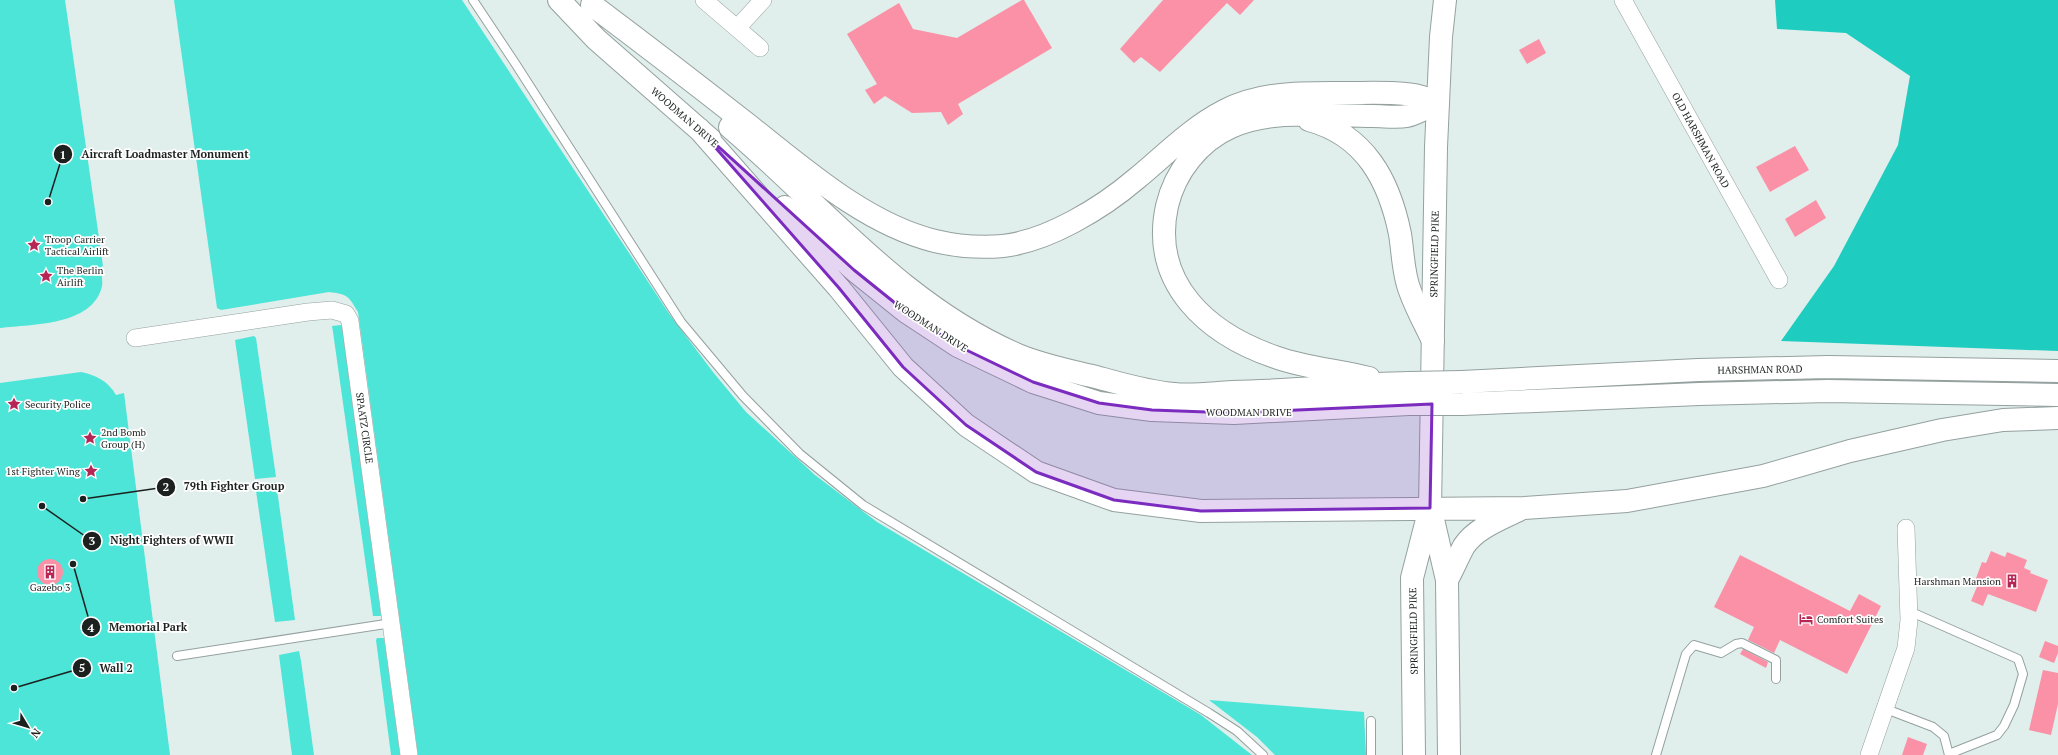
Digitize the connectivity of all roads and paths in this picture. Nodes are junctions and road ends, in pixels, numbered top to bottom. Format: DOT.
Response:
graph roads {
  1 [pos="473,0"];
  2 [pos="559,0"];
  3 [pos="704,0"];
  4 [pos="763,0"];
  5 [pos="1446,0"];
  6 [pos="1623,0"];
  7 [pos="590,3"];
  8 [pos="738,27"];
  9 [pos="760,48"];
  10 [pos="1438,102"];
  11 [pos="1282,116"];
  12 [pos="699,129"];
  13 [pos="1779,280"];
  14 [pos="135,338"];
  15 [pos="1433,341"];
  16 [pos="2058,371"];
  17 [pos="1398,383"];
  18 [pos="2058,396"];
  19 [pos="2058,418"];
  20 [pos="1430,508"];
  21 [pos="1524,508"];
  22 [pos="1906,528"];
  23 [pos="1447,580"];
  24 [pos="1908,611"];
  25 [pos="392,623"];
  26 [pos="177,656"];
  27 [pos="1776,679"];
  28 [pos="1886,709"];
  29 [pos="1371,721"];
  30 [pos="409,755"];
  31 [pos="1263,755"];
  32 [pos="1371,755"];
  33 [pos="1414,755"];
  34 [pos="1449,755"];
  35 [pos="1656,755"];
  36 [pos="1869,755"];
  37 [pos="1949,755"];
  1 -- 31 [label="lane"];
  2 -- 12 [label="main road, WOODMAN DRIVE"];
  3 -- 8 [label="street"];
  4 -- 8 [label="street"];
  5 -- 10 [label="main road, SPRINGFIELD PIKE"];
  6 -- 13 [label="street, OLD HARSHMAN ROAD"];
  7 -- 10 [label="main road"];
  7 -- 17 [label="main road, WOODMAN DRIVE"];
  8 -- 9 [label="street"];
  10 -- 11 [label="main road"];
  10 -- 15 [label="main road, SPRINGFIELD PIKE"];
  11 -- 15 [label="main road"];
  11 -- 17 [label="main road"];
  12 -- 18 [label="main road, WOODMAN DRIVE, bridge"];
  12 -- 20 [label="main road"];
  14 -- 25 [label="street, SPAATZ CIRCLE"];
  15 -- 20 [label="main road, SPRINGFIELD PIKE"];
  16 -- 17 [label="main road, HARSHMAN ROAD, bridge"];
  19 -- 21 [label="main road"];
  20 -- 21 [label="main road"];
  20 -- 23 [label="main road, SPRINGFIELD PIKE"];
  20 -- 33 [label="main road, SPRINGFIELD PIKE"];
  21 -- 23 [label="main road"];
  22 -- 24 [label="street"];
  23 -- 34 [label="main road, SPRINGFIELD PIKE"];
  24 -- 28 [label="street"];
  24 -- 37 [label="lane"];
  25 -- 26 [label="lane"];
  25 -- 30 [label="street, SPAATZ CIRCLE"];
  27 -- 35 [label="lane"];
  28 -- 36 [label="street"];
  28 -- 37 [label="lane"];
  29 -- 32 [label="lane"];
}
